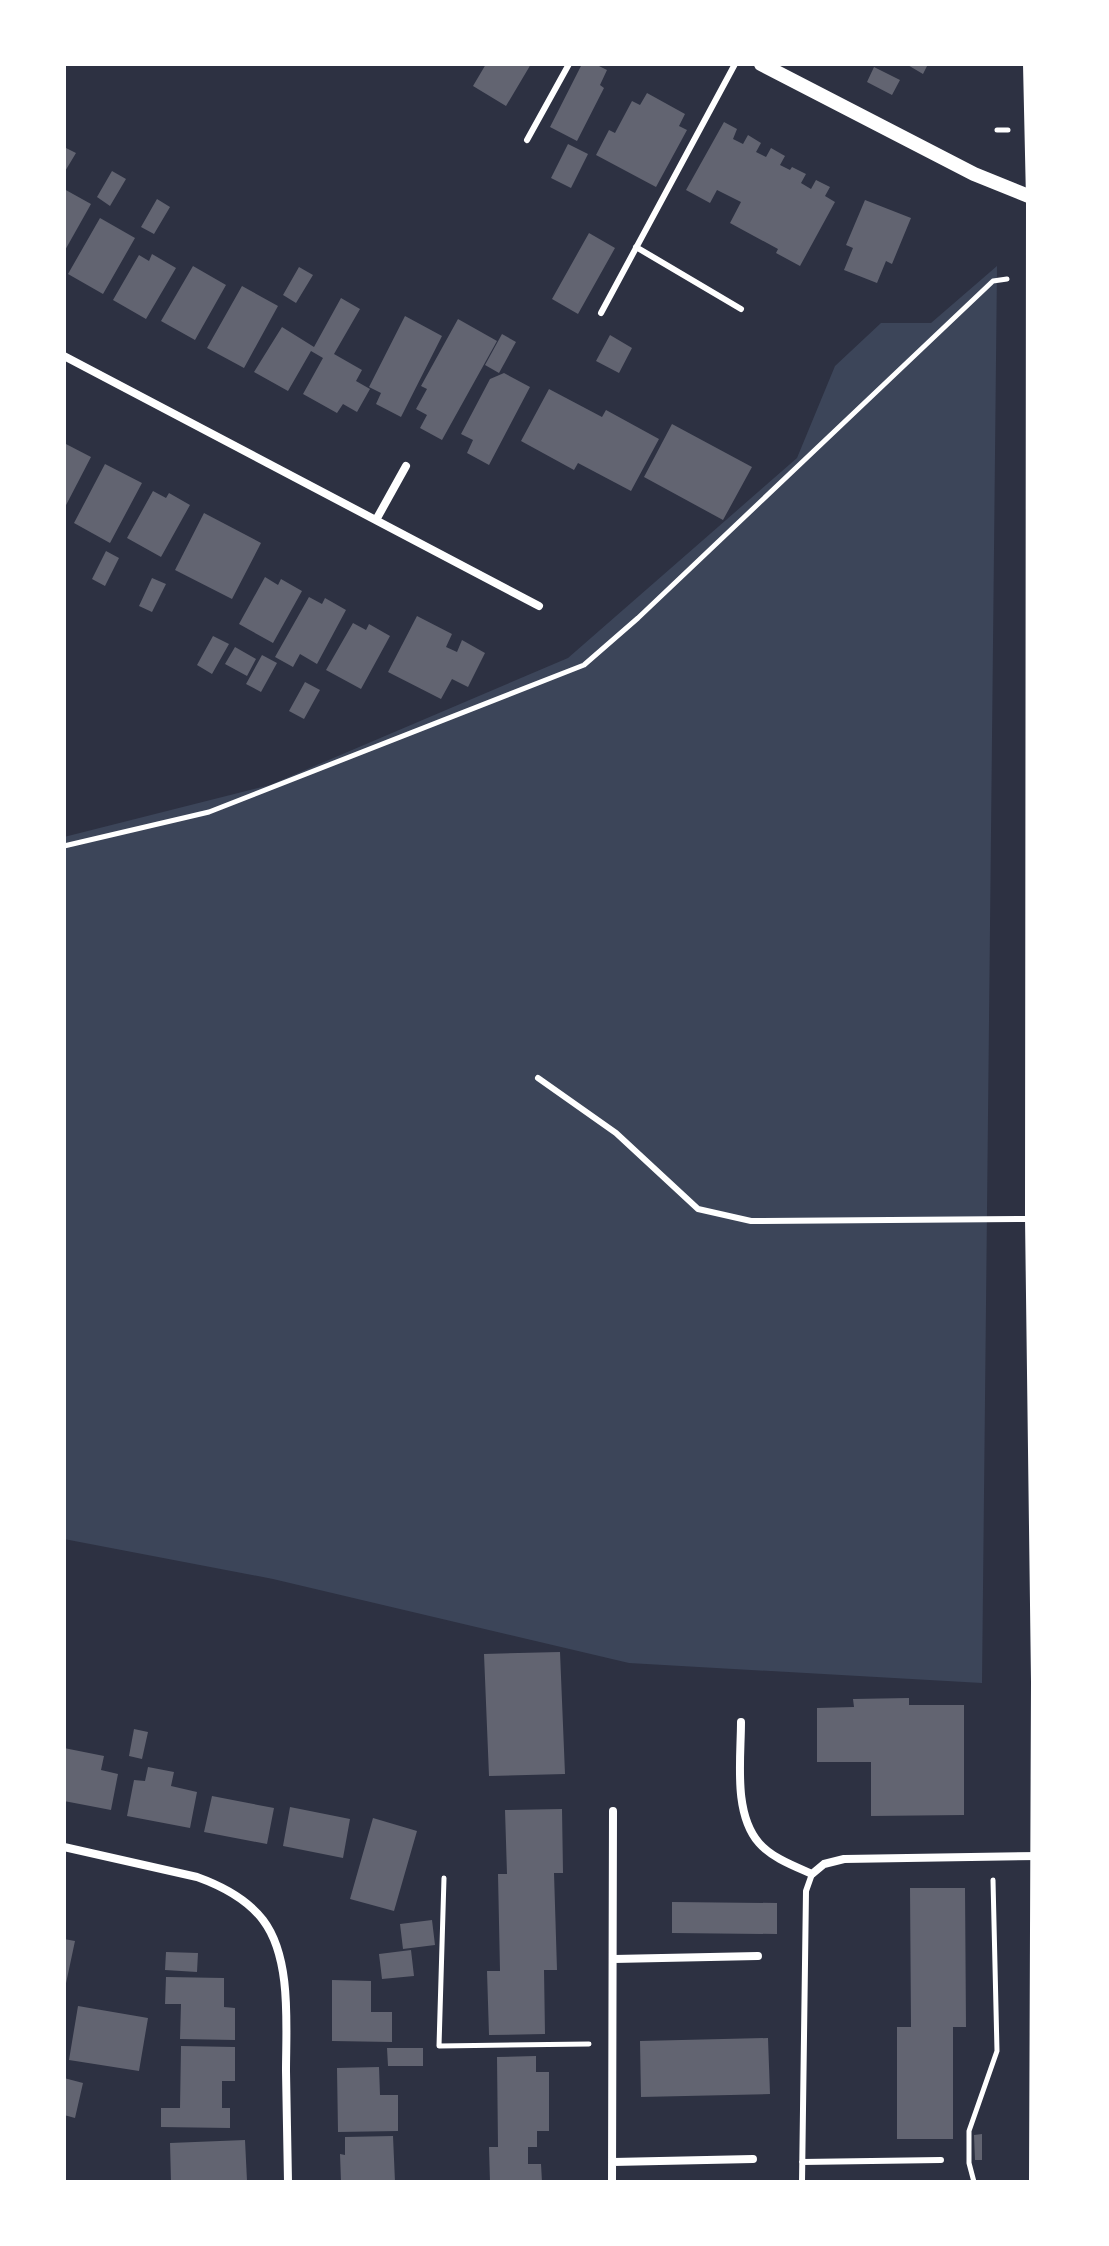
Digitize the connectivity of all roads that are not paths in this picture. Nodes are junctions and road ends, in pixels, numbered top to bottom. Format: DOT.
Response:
graph roads {
  1 [pos="569,64"];
  2 [pos="735,64"];
  3 [pos="761,64"];
  4 [pos="1033,64"];
  5 [pos="527,140"];
  6 [pos="1036,199"];
  7 [pos="636,247"];
  8 [pos="741,309"];
  9 [pos="601,313"];
  10 [pos="64,356"];
  11 [pos="1040,406"];
  12 [pos="406,466"];
  13 [pos="376,520"];
  14 [pos="539,606"];
  15 [pos="538,1078"];
  16 [pos="1035,1218"];
  17 [pos="741,1722"];
  18 [pos="613,1811"];
  19 [pos="64,1847"];
  20 [pos="1041,1856"];
  21 [pos="812,1874"];
  22 [pos="758,1956"];
  23 [pos="614,1959"];
  24 [pos="753,2159"];
  25 [pos="941,2160"];
  26 [pos="613,2162"];
  27 [pos="802,2162"];
  28 [pos="288,2182"];
  29 [pos="612,2182"];
  30 [pos="802,2182"];
  31 [pos="1039,2182"];
  1 -- 5 [label="lane"];
  2 -- 7 [label="lane"];
  3 -- 6 [label="street"];
  4 -- 6 [label="main road"];
  6 -- 11 [label="main road"];
  7 -- 8 [label="lane"];
  7 -- 9 [label="lane"];
  10 -- 13 [label="street"];
  11 -- 16 [label="main road"];
  12 -- 13 [label="street"];
  13 -- 14 [label="street"];
  15 -- 16 [label="lane"];
  16 -- 20 [label="main road"];
  17 -- 21 [label="street"];
  18 -- 23 [label="street"];
  19 -- 28 [label="street"];
  20 -- 21 [label="street"];
  20 -- 31 [label="main road"];
  21 -- 27 [label="lane"];
  22 -- 23 [label="street"];
  23 -- 26 [label="street"];
  24 -- 26 [label="street"];
  25 -- 27 [label="lane"];
  26 -- 29 [label="street"];
  27 -- 30 [label="lane"];
}
